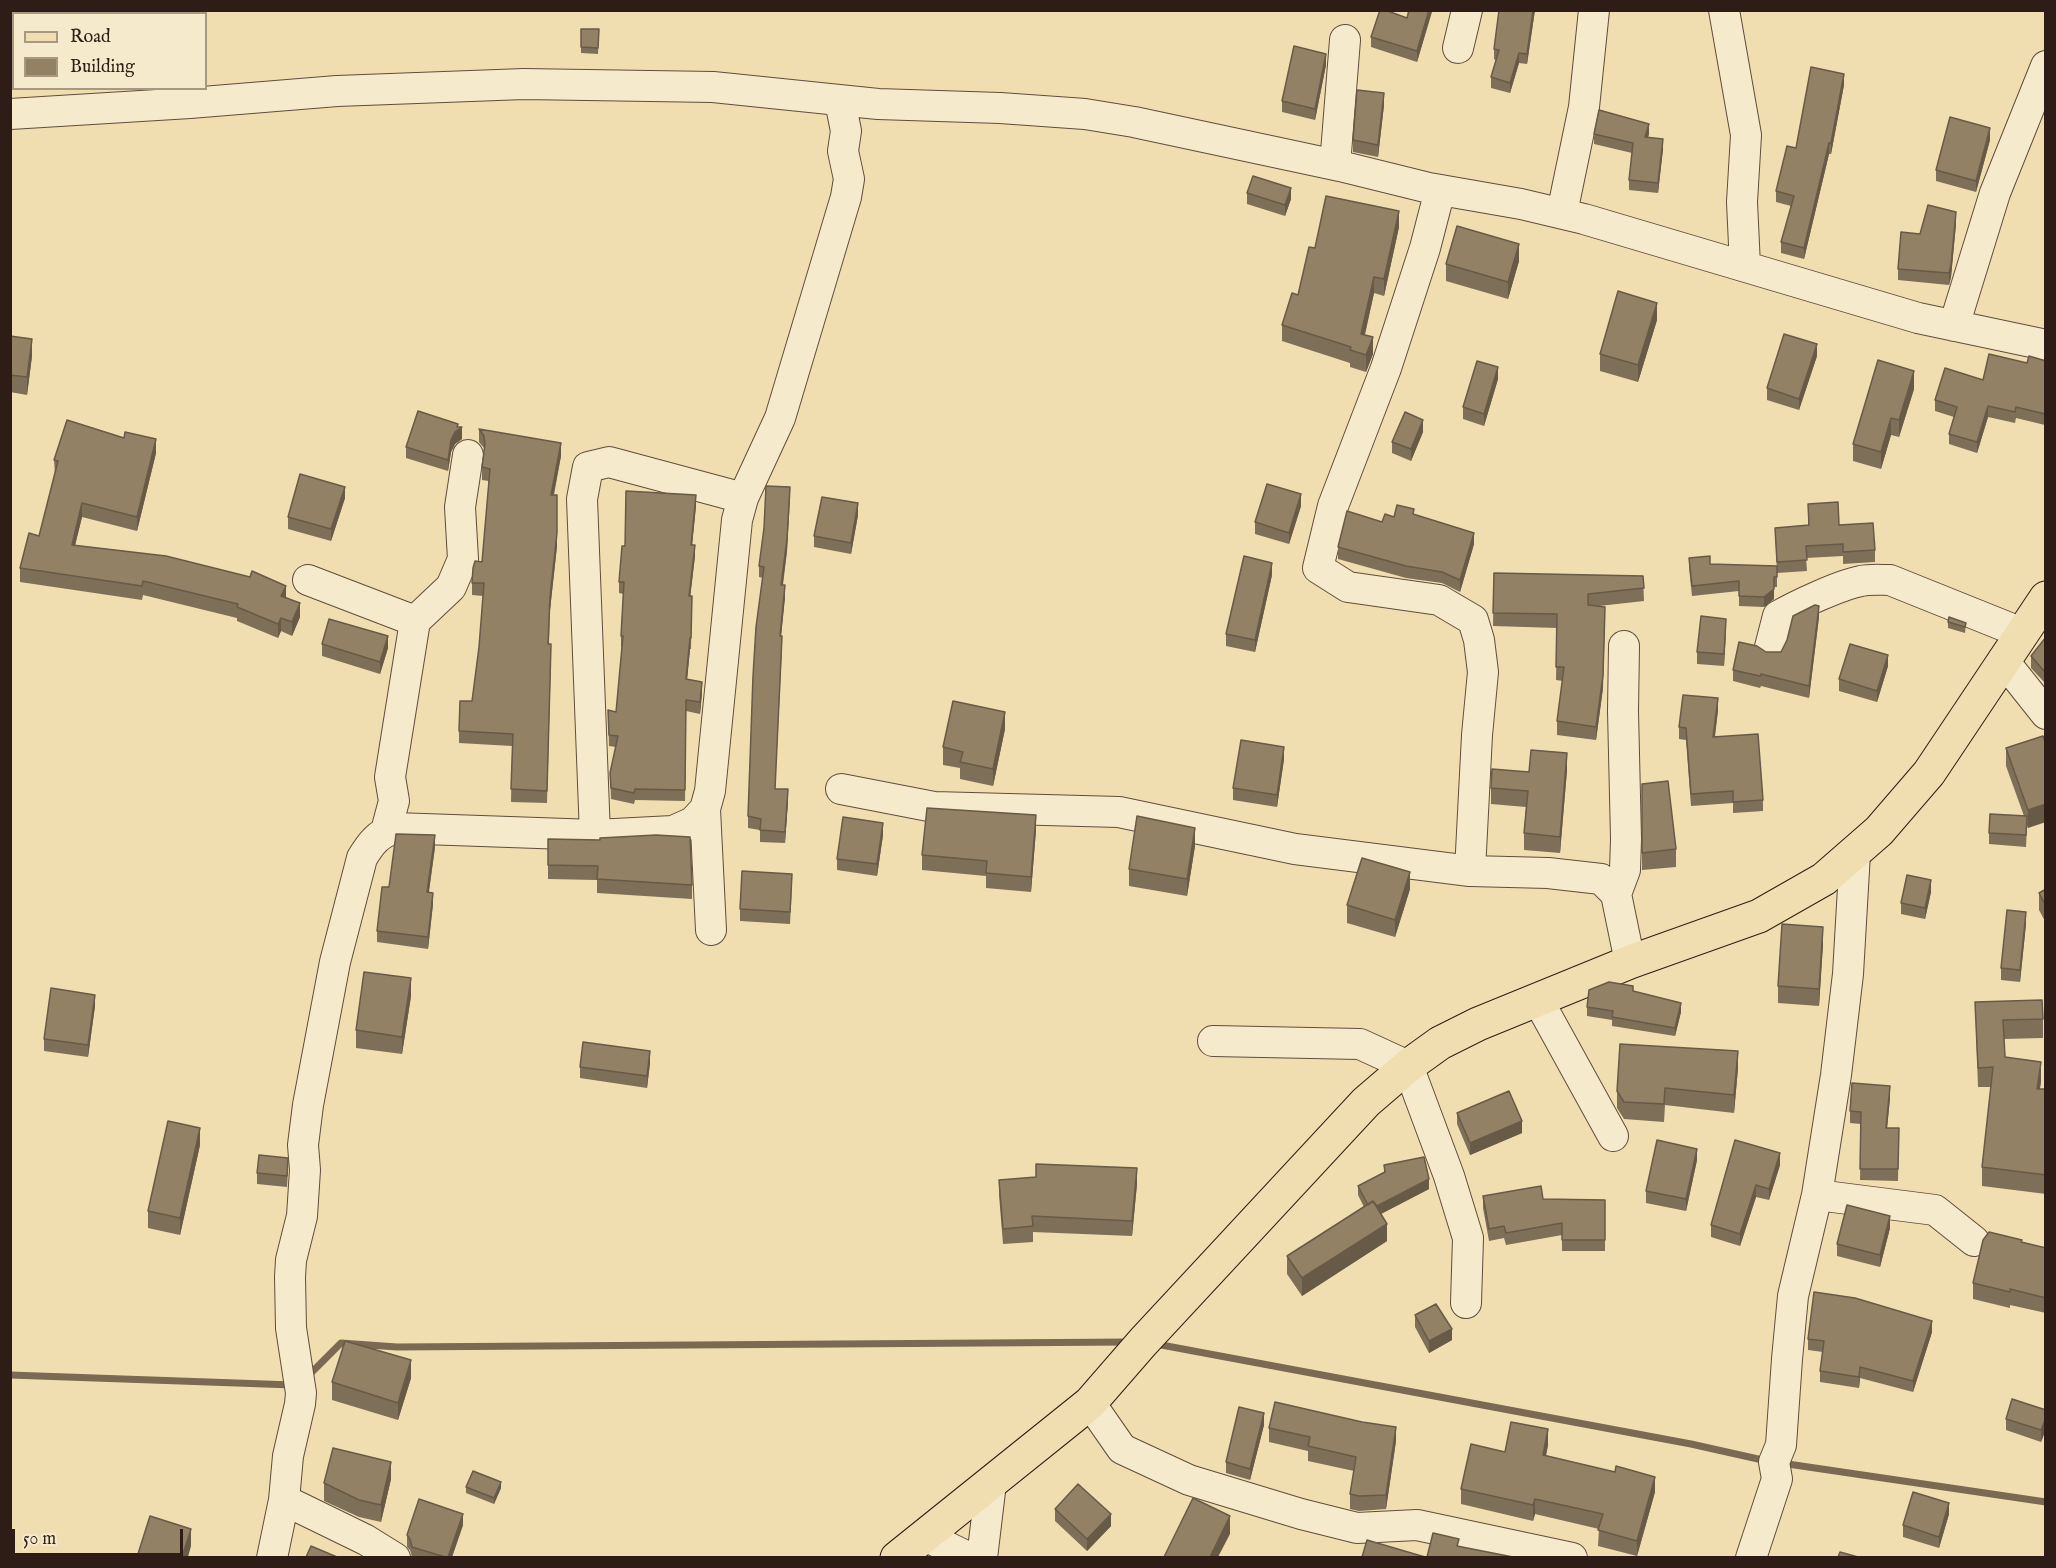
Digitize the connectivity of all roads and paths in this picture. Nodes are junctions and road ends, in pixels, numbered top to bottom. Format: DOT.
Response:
graph roads {
  1 [pos="1467,10"];
  2 [pos="1594,10"];
  3 [pos="1724,10"];
  4 [pos="1345,40"];
  5 [pos="1458,48"];
  6 [pos="2046,66"];
  7 [pos="840,101"];
  8 [pos="10,114"];
  9 [pos="1335,165"];
  10 [pos="1440,190"];
  11 [pos="1562,213"];
  12 [pos="1745,266"];
  13 [pos="1954,326"];
  14 [pos="2046,345"];
  15 [pos="468,455"];
  16 [pos="743,498"];
  17 [pos="308,580"];
  18 [pos="2046,598"];
  19 [pos="415,621"];
  20 [pos="2022,633"];
  21 [pos="1624,646"];
  22 [pos="1770,647"];
  23 [pos="2003,660"];
  24 [pos="2046,714"];
  25 [pos="841,789"];
  26 [pos="705,809"];
  27 [pos="386,831"];
  28 [pos="595,836"];
  29 [pos="1855,853"];
  30 [pos="1470,871"];
  31 [pos="1616,894"];
  32 [pos="711,930"];
  33 [pos="1630,962"];
  34 [pos="1538,1000"];
  35 [pos="1213,1041"];
  36 [pos="1408,1066"];
  37 [pos="1613,1136"];
  38 [pos="1817,1195"];
  39 [pos="1974,1241"];
  40 [pos="1466,1303"];
  41 [pos="1090,1402"];
  42 [pos="991,1483"];
  43 [pos="284,1500"];
  44 [pos="925,1536"];
  45 [pos="272,1557"];
  46 [pos="396,1557"];
  47 [pos="897,1557"];
  48 [pos="970,1557"];
  49 [pos="982,1557"];
  50 [pos="1572,1557"];
  51 [pos="1751,1557"];
  1 -- 5 [label="street"];
  2 -- 11 [label="street"];
  3 -- 12 [label="street"];
  4 -- 9 [label="street"];
  6 -- 13 [label="street"];
  7 -- 8 [label="street"];
  7 -- 9 [label="street"];
  7 -- 16 [label="street"];
  9 -- 10 [label="street"];
  10 -- 11 [label="street"];
  10 -- 30 [label="street"];
  11 -- 12 [label="street"];
  12 -- 13 [label="street"];
  13 -- 14 [label="street"];
  15 -- 19 [label="street"];
  16 -- 26 [label="street"];
  16 -- 28 [label="street"];
  17 -- 19 [label="street"];
  18 -- 20 [label="main road"];
  19 -- 27 [label="street"];
  20 -- 22 [label="street"];
  20 -- 23 [label="main road"];
  21 -- 31 [label="street"];
  23 -- 24 [label="street"];
  23 -- 29 [label="main road"];
  25 -- 30 [label="street"];
  26 -- 28 [label="street"];
  26 -- 32 [label="street"];
  27 -- 28 [label="street"];
  27 -- 43 [label="street"];
  29 -- 33 [label="main road"];
  29 -- 38 [label="street"];
  30 -- 31 [label="street"];
  31 -- 33 [label="street"];
  33 -- 34 [label="main road"];
  34 -- 36 [label="main road"];
  34 -- 37 [label="street"];
  35 -- 36 [label="street"];
  36 -- 40 [label="street"];
  36 -- 41 [label="main road"];
  38 -- 39 [label="street"];
  38 -- 51 [label="street"];
  41 -- 42 [label="main road"];
  41 -- 50 [label="street"];
  42 -- 44 [label="main road"];
  42 -- 49 [label="street"];
  43 -- 45 [label="street"];
  43 -- 46 [label="street"];
  44 -- 47 [label="main road"];
  44 -- 48 [label="street"];
}
